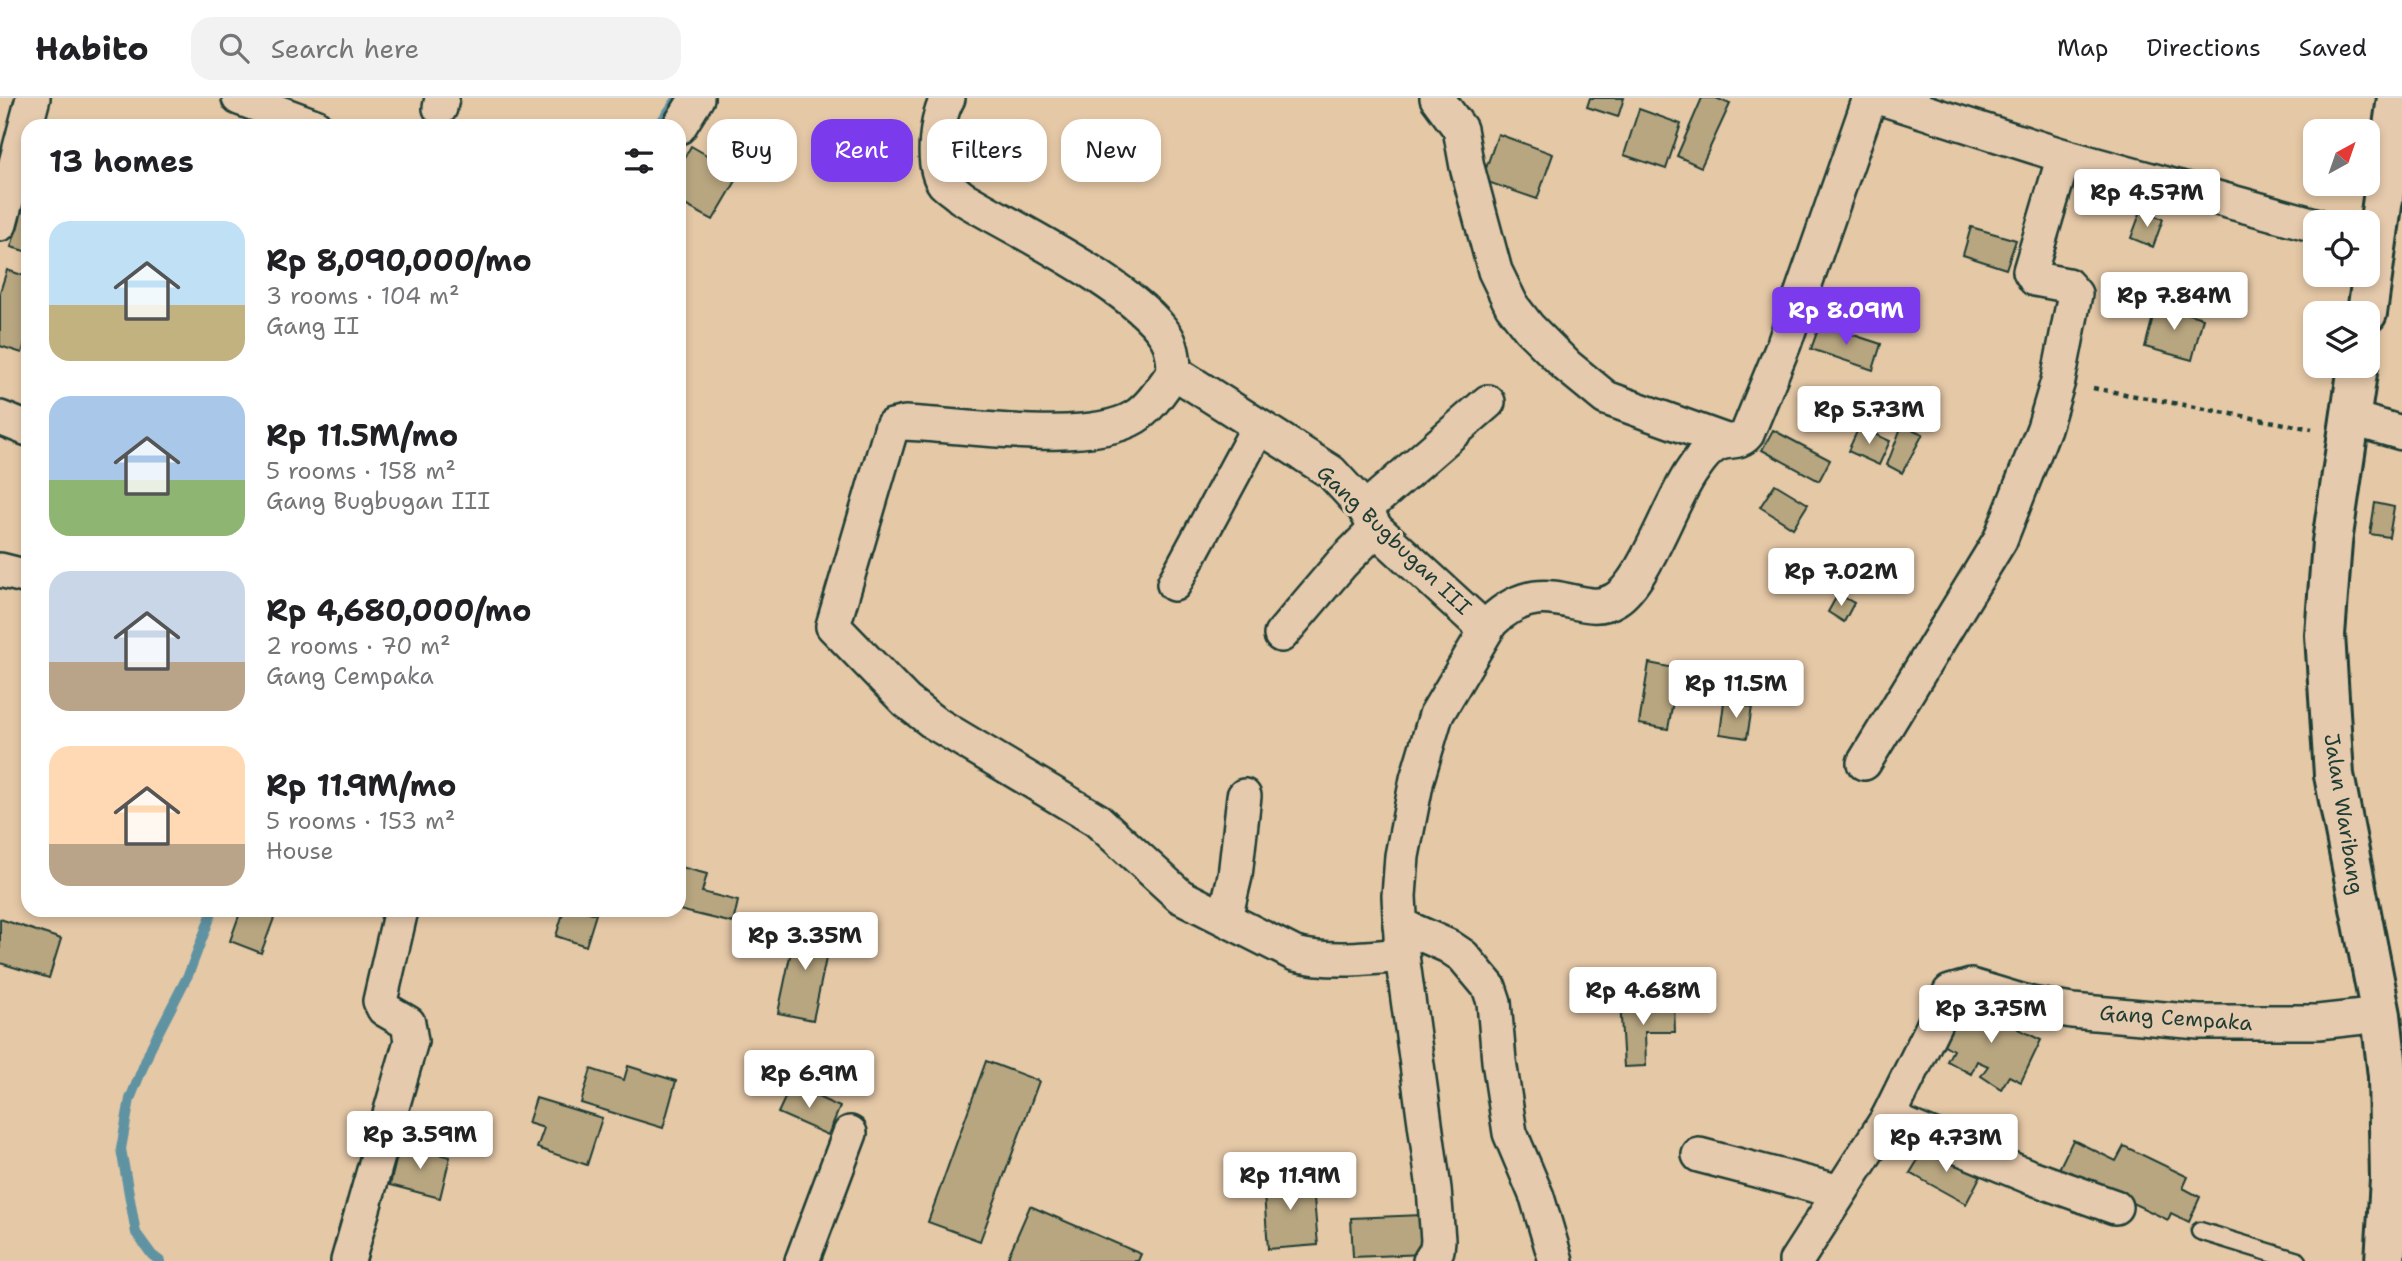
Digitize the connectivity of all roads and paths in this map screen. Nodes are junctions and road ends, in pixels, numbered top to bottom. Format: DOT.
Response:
graph roads {
  1 [pos="33,98"];
  2 [pos="239,98"];
  3 [pos="697,98"];
  4 [pos="948,98"];
  5 [pos="1437,98"];
  6 [pos="1870,98"];
  7 [pos="1881,98"];
  8 [pos="2397,98"];
  9 [pos="28,119"];
  10 [pos="296,119"];
  11 [pos="684,119"];
  12 [pos="21,144"];
  13 [pos="2064,156"];
  14 [pos="2379,210"];
  15 [pos="2303,222"];
  16 [pos="0,224"];
  17 [pos="1174,372"];
  18 [pos="2356,378"];
  19 [pos="2058,381"];
  20 [pos="1488,402"];
  21 [pos="0,418"];
  22 [pos="21,426"];
  23 [pos="2348,426"];
  24 [pos="1258,428"];
  25 [pos="2402,433"];
  26 [pos="1726,441"];
  27 [pos="1371,519"];
  28 [pos="0,569"];
  29 [pos="21,575"];
  30 [pos="1174,584"];
  31 [pos="1486,630"];
  32 [pos="1282,635"];
  33 [pos="1864,763"];
  34 [pos="1244,796"];
  35 [pos="399,917"];
  36 [pos="1225,918"];
  37 [pos="1401,940"];
  38 [pos="2389,1029"];
  39 [pos="1888,1118"];
  40 [pos="850,1133"];
  41 [pos="1699,1155"];
  42 [pos="1840,1192"];
  43 [pos="2115,1207"];
  44 [pos="2200,1231"];
  45 [pos="348,1261"];
  46 [pos="802,1261"];
  47 [pos="1430,1261"];
  48 [pos="1556,1261"];
  49 [pos="1796,1261"];
  50 [pos="2298,1261"];
  51 [pos="2385,1261"];
  1 -- 9 [label="street"];
  2 -- 10 [label="street"];
  3 -- 11 [label="street"];
  4 -- 17 [label="street"];
  5 -- 26 [label="street"];
  6 -- 26 [label="street"];
  7 -- 13 [label="street"];
  8 -- 14 [label="street"];
  12 -- 16 [label="street"];
  13 -- 15 [label="street"];
  13 -- 19 [label="street"];
  17 -- 24 [label="street, Gang Bugbugan III"];
  17 -- 36 [label="street"];
  18 -- 23 [label="street, Jalan Waribang"];
  19 -- 23 [label="path"];
  19 -- 33 [label="street"];
  20 -- 27 [label="street"];
  21 -- 22 [label="street"];
  23 -- 25 [label="street"];
  23 -- 38 [label="street, Jalan Waribang"];
  24 -- 27 [label="street, Gang Bugbugan III"];
  24 -- 30 [label="street"];
  26 -- 31 [label="street"];
  27 -- 31 [label="street, Gang Bugbugan III"];
  27 -- 32 [label="street"];
  28 -- 29 [label="street"];
  31 -- 37 [label="street"];
  34 -- 36 [label="street"];
  35 -- 45 [label="street"];
  36 -- 37 [label="street"];
  37 -- 47 [label="street"];
  37 -- 48 [label="street"];
  38 -- 39 [label="street, Gang Cempaka"];
  38 -- 51 [label="street, Jalan Waribang"];
  39 -- 42 [label="street, Gang Cempaka"];
  39 -- 43 [label="street"];
  40 -- 46 [label="street"];
  41 -- 42 [label="street"];
  42 -- 49 [label="street, Gang Cempaka"];
  44 -- 50 [label="lane"];
}
